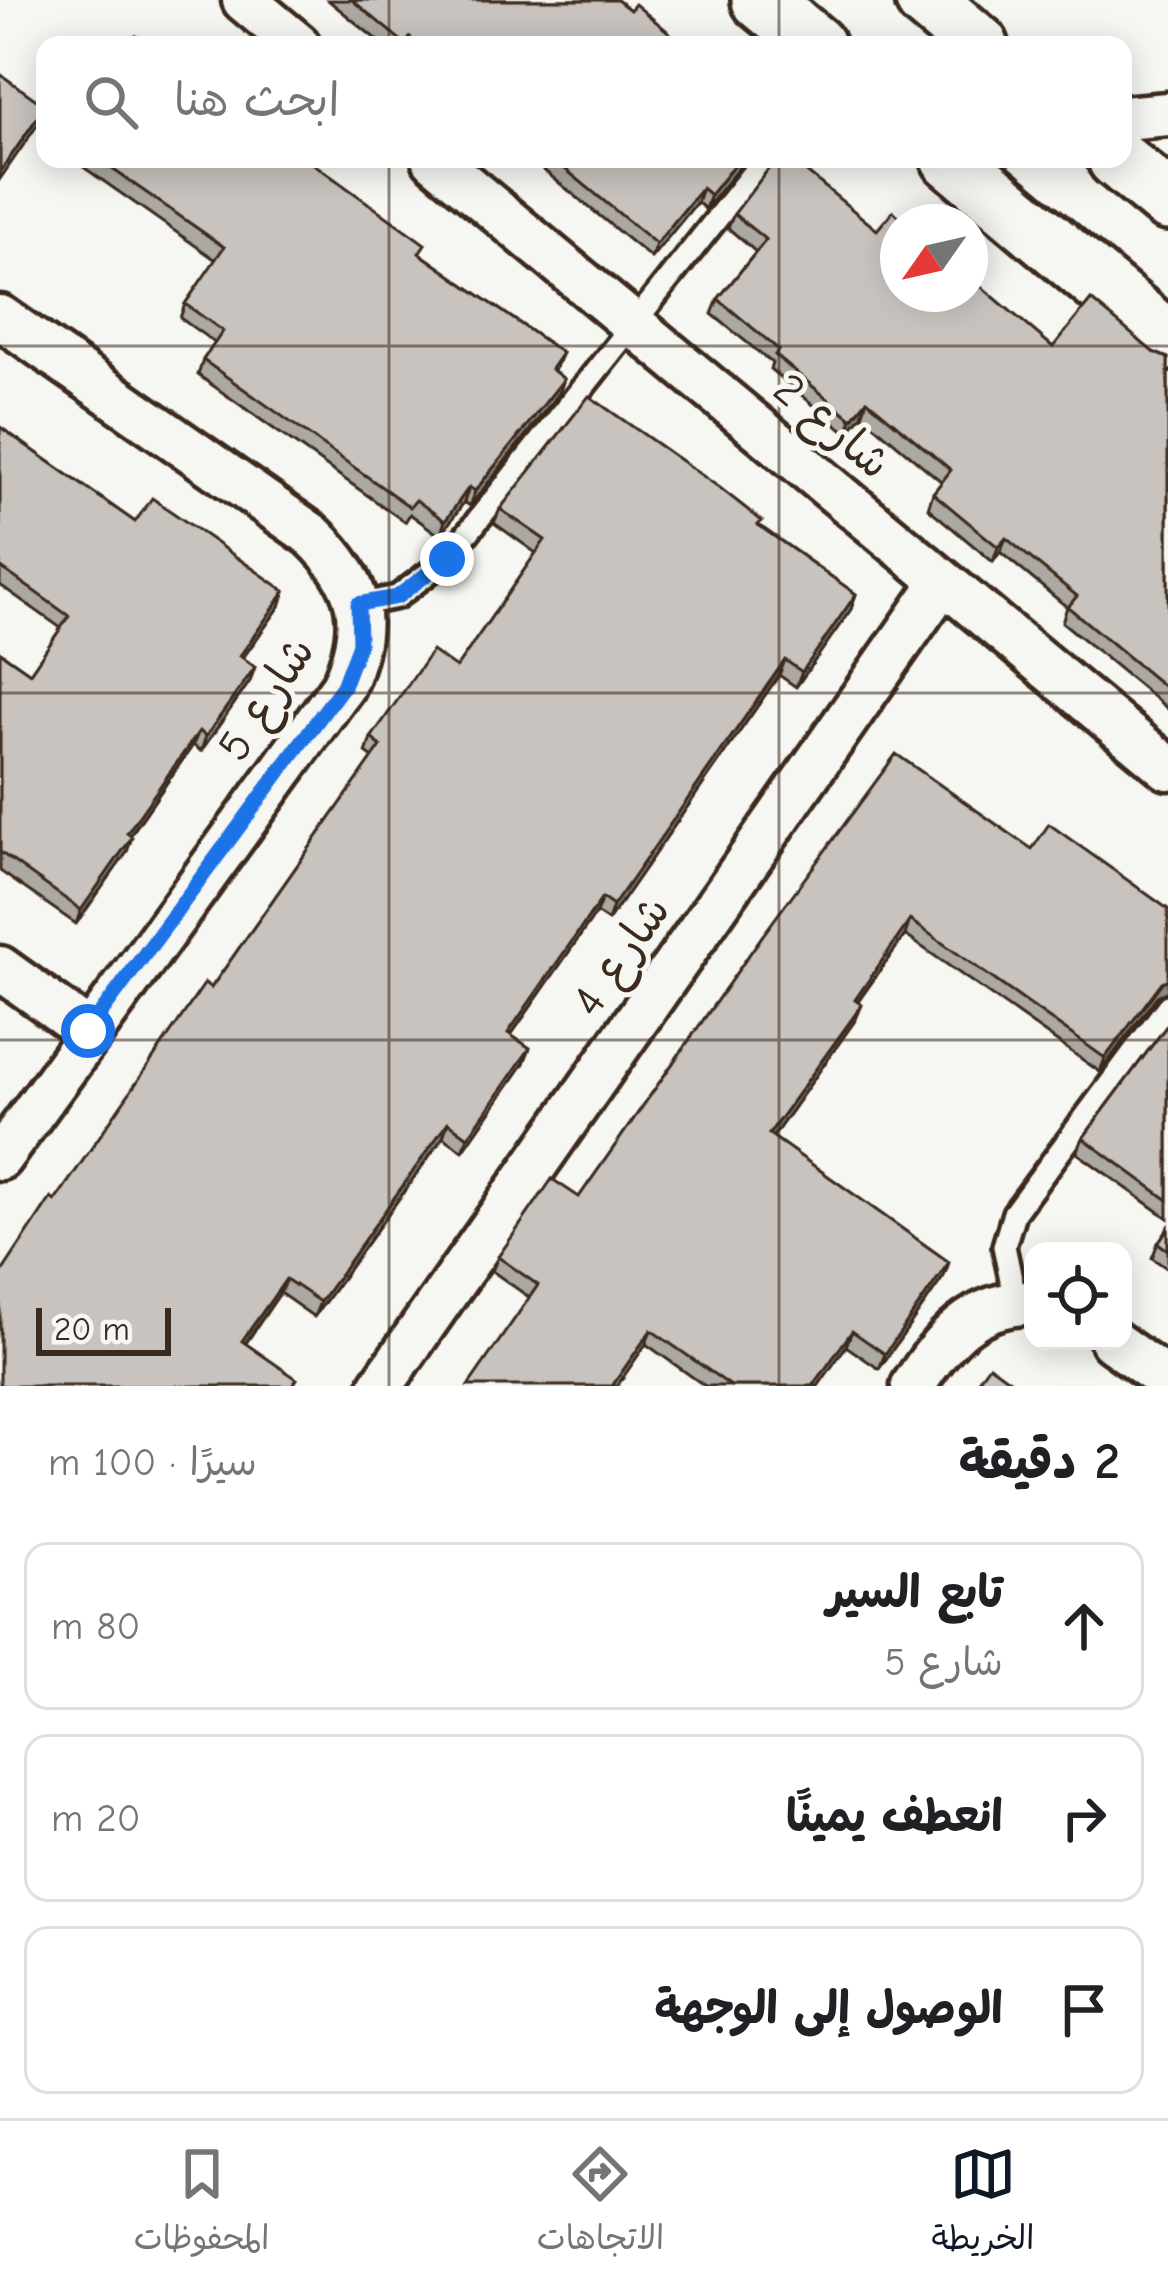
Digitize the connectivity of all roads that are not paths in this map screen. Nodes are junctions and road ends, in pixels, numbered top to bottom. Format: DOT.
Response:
graph roads {
  1 [pos="244,0"];
  2 [pos="761,0"];
  3 [pos="925,0"];
  4 [pos="287,36"];
  5 [pos="804,36"];
  6 [pos="968,36"];
  7 [pos="1168,114"];
  8 [pos="1132,117"];
  9 [pos="445,168"];
  10 [pos="757,168"];
  11 [pos="961,168"];
  12 [pos="1128,168"];
  13 [pos="1168,201"];
  14 [pos="0,317"];
  15 [pos="630,323"];
  16 [pos="1168,340"];
  17 [pos="942,583"];
  18 [pos="358,604"];
  19 [pos="1168,768"];
  20 [pos="0,968"];
  21 [pos="1168,1006"];
  22 [pos="88,1031"];
  23 [pos="0,1158"];
  24 [pos="1024,1303"];
  25 [pos="1125,1350"];
  26 [pos="1168,1381"];
  27 [pos="381,1386"];
  28 [pos="913,1386"];
  1 -- 4 [label="street"];
  2 -- 5 [label="main road"];
  3 -- 6 [label="main road"];
  7 -- 8 [label="street"];
  9 -- 15 [label="street, شارع 2"];
  10 -- 15 [label="lane"];
  11 -- 16 [label="main road"];
  12 -- 13 [label="main road"];
  14 -- 18 [label="street, شارع 5"];
  15 -- 17 [label="street, شارع 2"];
  15 -- 18 [label="lane"];
  17 -- 19 [label="street, شارع 2"];
  17 -- 27 [label="street, شارع 4"];
  18 -- 22 [label="street, شارع 5"];
  20 -- 22 [label="street"];
  21 -- 24 [label="lane"];
  22 -- 23 [label="street, شارع 5"];
  24 -- 28 [label="street"];
  25 -- 26 [label="street"];
}
